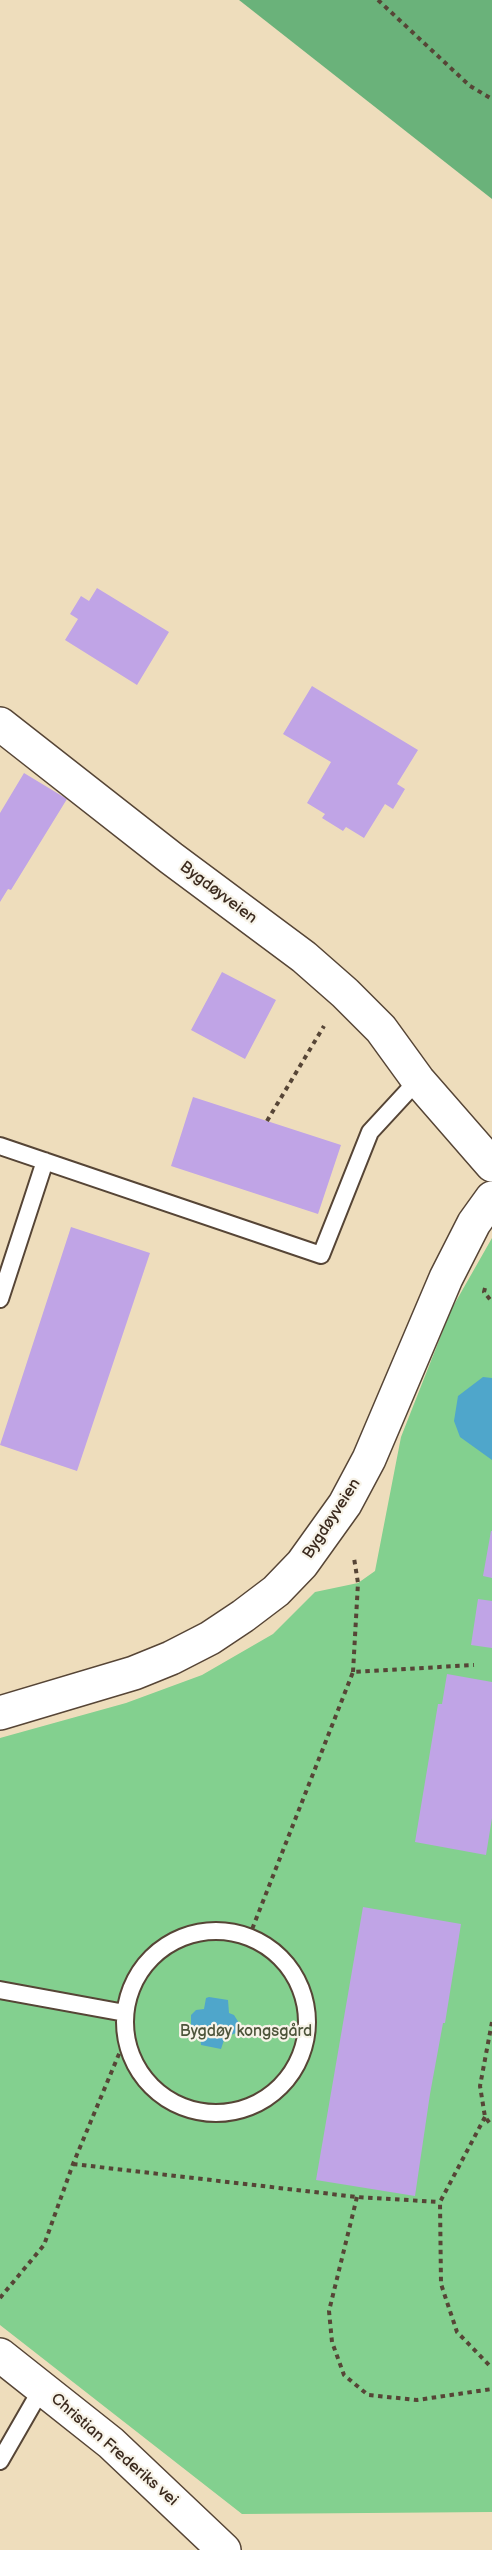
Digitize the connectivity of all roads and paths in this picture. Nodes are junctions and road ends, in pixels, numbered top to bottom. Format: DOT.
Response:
graph roads {
  1 [pos="378,0"];
  2 [pos="492,99"];
  3 [pos="0,724"];
  4 [pos="345,993"];
  5 [pos="418,1080"];
  6 [pos="267,1121"];
  7 [pos="0,1146"];
  8 [pos="45,1161"];
  9 [pos="492,1165"];
  10 [pos="492,1198"];
  11 [pos="488,1283"];
  12 [pos="0,1299"];
  13 [pos="492,1302"];
  14 [pos="345,1504"];
  15 [pos="474,1665"];
  16 [pos="353,1672"];
  17 [pos="0,1713"];
  18 [pos="249,1937"];
  19 [pos="0,1990"];
  20 [pos="125,2013"];
  21 [pos="492,2022"];
  22 [pos="124,2041"];
  23 [pos="486,2117"];
  24 [pos="492,2126"];
  25 [pos="73,2164"];
  26 [pos="357,2197"];
  27 [pos="440,2202"];
  28 [pos="0,2298"];
  29 [pos="0,2355"];
  30 [pos="492,2368"];
  31 [pos="42,2388"];
  32 [pos="492,2389"];
  33 [pos="0,2461"];
  34 [pos="224,2550"];
  1 -- 2 [label="path"];
  3 -- 4 [label="street, Bygdøyveien"];
  4 -- 5 [label="street, Bygdøyveien"];
  4 -- 6 [label="path"];
  5 -- 8 [label="lane"];
  5 -- 9 [label="street, Bygdøyveien"];
  7 -- 8 [label="lane"];
  8 -- 12 [label="lane"];
  10 -- 14 [label="street, Bygdøyveien"];
  11 -- 13 [label="path"];
  14 -- 16 [label="path"];
  14 -- 17 [label="street, Bygdøyveien"];
  15 -- 16 [label="path"];
  16 -- 18 [label="path"];
  18 -- 20 [label="lane"];
  18 -- 22 [label="lane"];
  19 -- 20 [label="lane"];
  20 -- 22 [label="lane"];
  21 -- 23 [label="path"];
  22 -- 25 [label="path"];
  23 -- 24 [label="path"];
  23 -- 27 [label="path"];
  25 -- 26 [label="path"];
  25 -- 28 [label="path"];
  26 -- 27 [label="path"];
  26 -- 32 [label="path"];
  27 -- 30 [label="path"];
  29 -- 31 [label="street, Christian Frederiks vei"];
  31 -- 33 [label="lane"];
  31 -- 34 [label="street, Christian Frederiks vei"];
}
